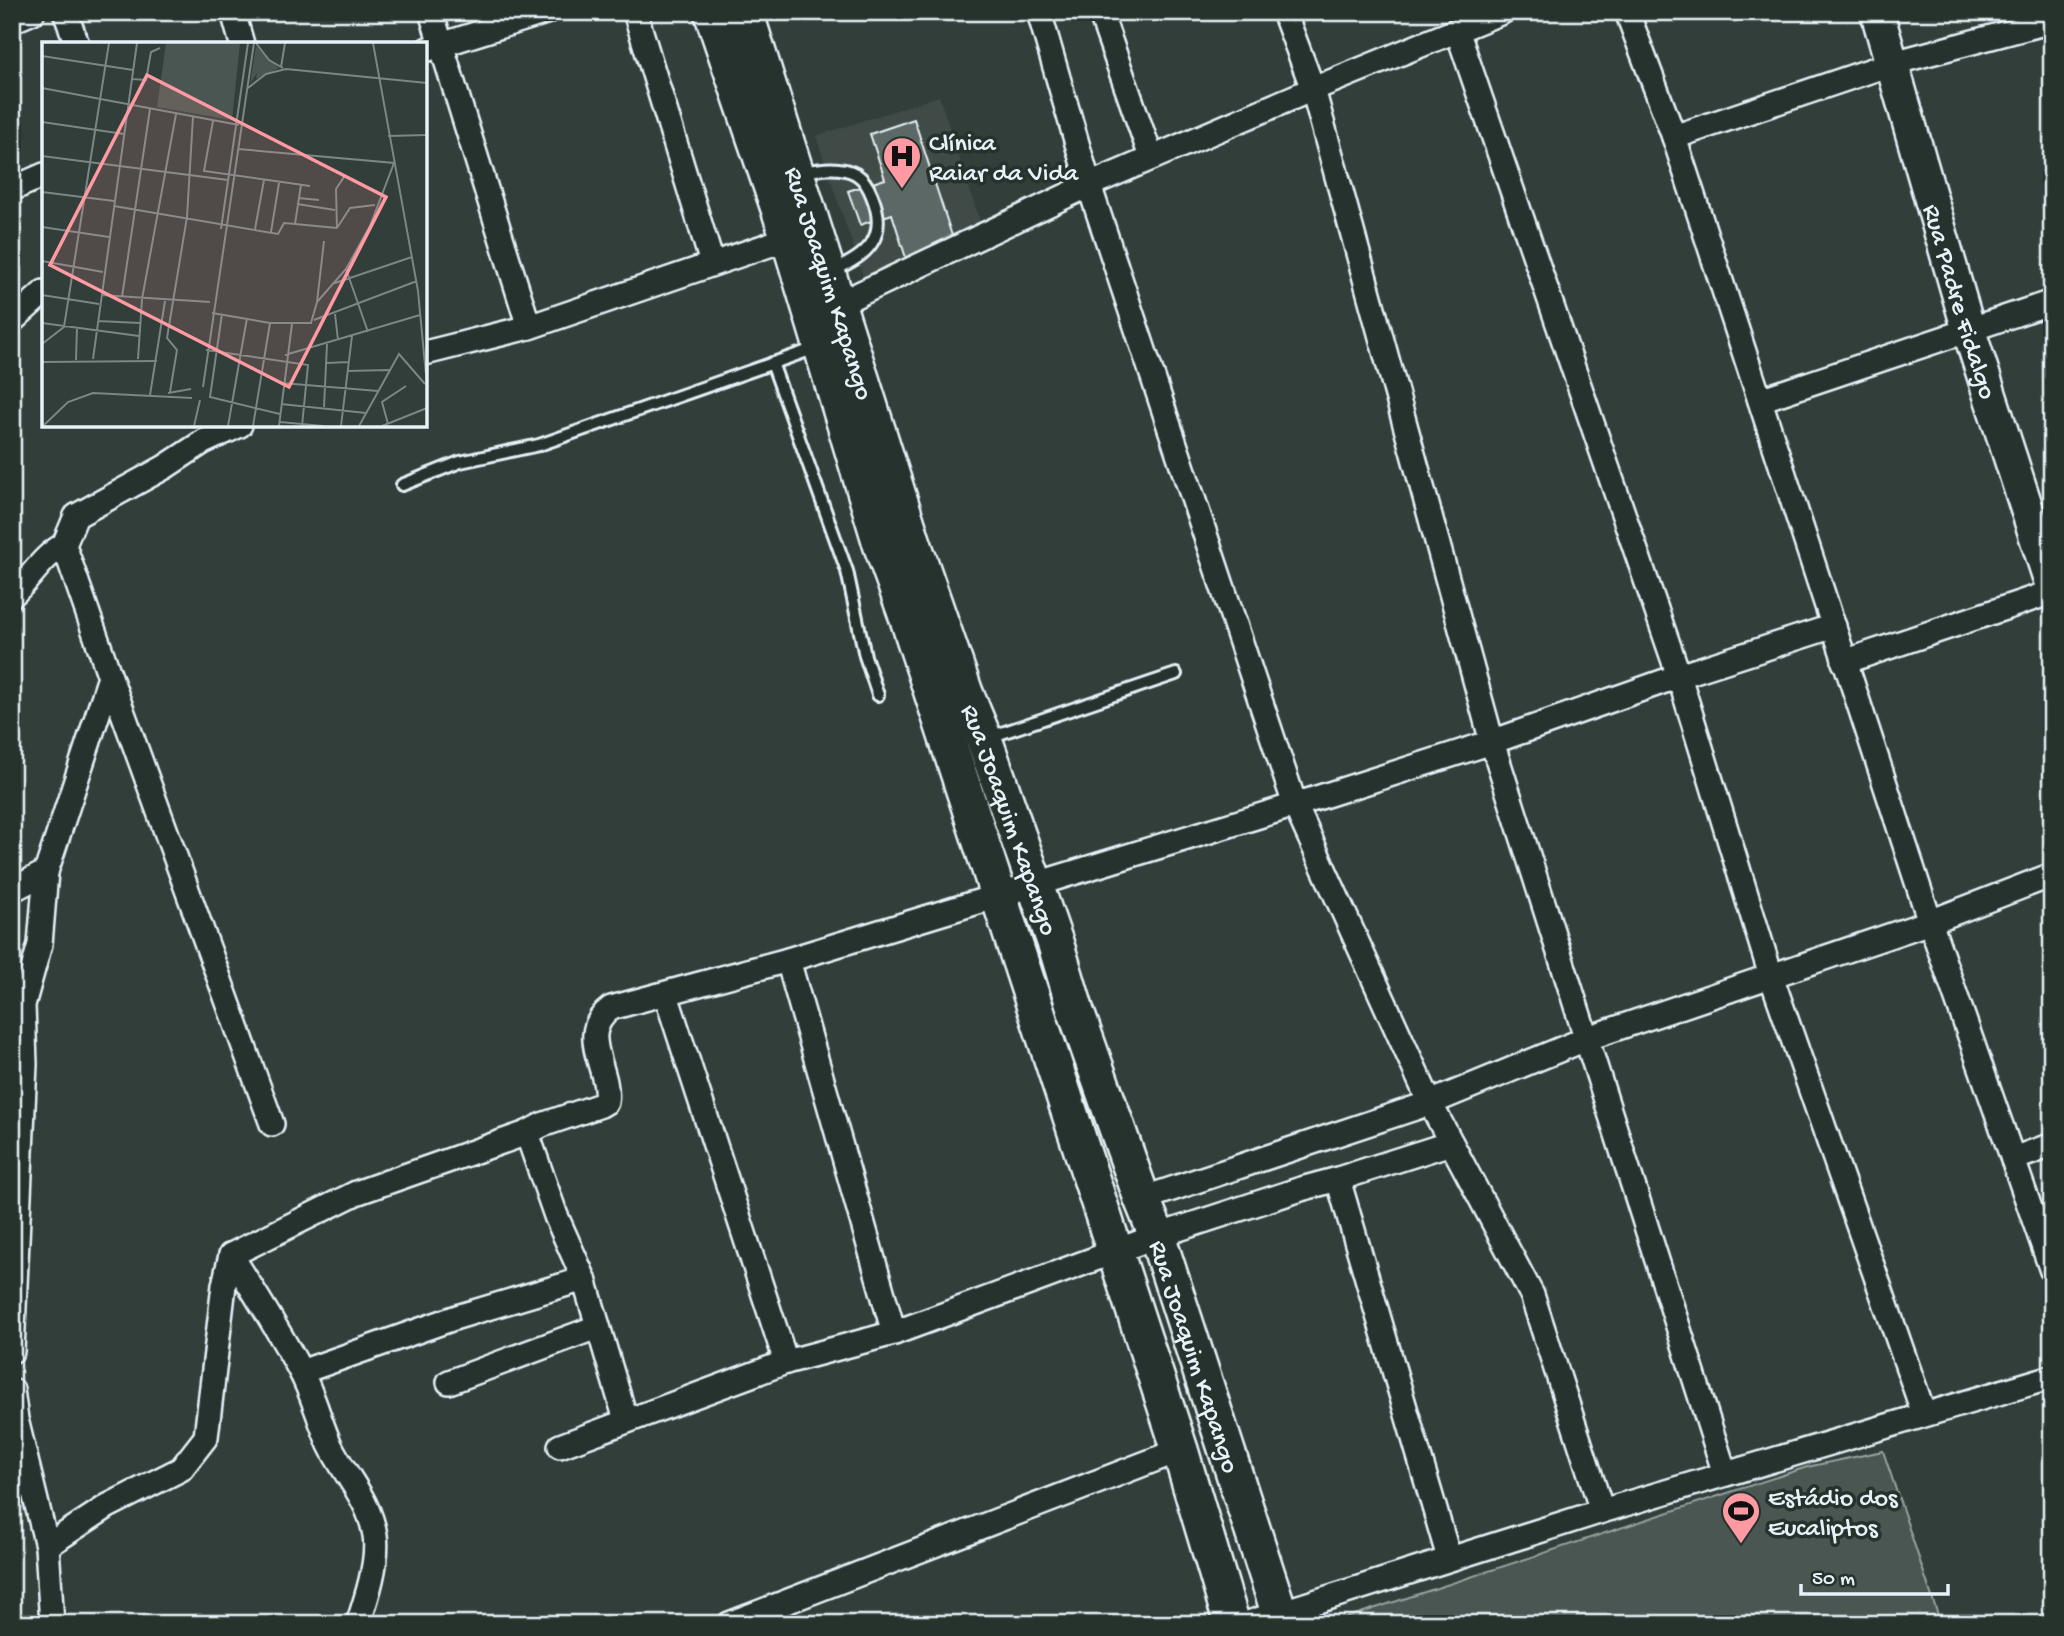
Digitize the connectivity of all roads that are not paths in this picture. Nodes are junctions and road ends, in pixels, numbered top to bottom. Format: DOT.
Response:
graph roads {
  1 [pos="33,12"];
  2 [pos="65,12"];
  3 [pos="233,12"];
  4 [pos="431,12"];
  5 [pos="546,12"];
  6 [pos="635,12"];
  7 [pos="712,12"];
  8 [pos="745,12"];
  9 [pos="1039,12"];
  10 [pos="1100,12"];
  11 [pos="1284,12"];
  12 [pos="1502,12"];
  13 [pos="1627,12"];
  14 [pos="1877,12"];
  15 [pos="12,21"];
  16 [pos="2052,21"];
  17 [pos="1457,30"];
  18 [pos="76,42"];
  19 [pos="241,42"];
  20 [pos="433,47"];
  21 [pos="1893,63"];
  22 [pos="1313,89"];
  23 [pos="1674,137"];
  24 [pos="1152,158"];
  25 [pos="796,172"];
  26 [pos="42,176"];
  27 [pos="1089,185"];
  28 [pos="12,189"];
  29 [pos="789,238"];
  30 [pos="712,263"];
  31 [pos="833,288"];
  32 [pos="42,294"];
  33 [pos="2052,302"];
  34 [pos="12,321"];
  35 [pos="529,327"];
  36 [pos="1969,331"];
  37 [pos="822,346"];
  38 [pos="427,352"];
  39 [pos="772,363"];
  40 [pos="1760,400"];
  41 [pos="231,427"];
  42 [pos="201,434"];
  43 [pos="402,485"];
  44 [pos="64,545"];
  45 [pos="2052,586"];
  46 [pos="2052,592"];
  47 [pos="12,596"];
  48 [pos="1834,626"];
  49 [pos="1844,662"];
  50 [pos="1177,674"];
  51 [pos="1679,676"];
  52 [pos="110,677"];
  53 [pos="878,695"];
  54 [pos="984,739"];
  55 [pos="1492,742"];
  56 [pos="1295,805"];
  57 [pos="46,872"];
  58 [pos="2052,875"];
  59 [pos="1034,884"];
  60 [pos="12,890"];
  61 [pos="999,897"];
  62 [pos="1930,922"];
  63 [pos="788,960"];
  64 [pos="1771,976"];
  65 [pos="666,995"];
  66 [pos="18,1000"];
  67 [pos="1588,1038"];
  68 [pos="1430,1103"];
  69 [pos="272,1124"];
  70 [pos="527,1133"];
  71 [pos="1451,1143"];
  72 [pos="2052,1145"];
  73 [pos="2013,1159"];
  74 [pos="1338,1180"];
  75 [pos="1142,1199"];
  76 [pos="1157,1236"];
  77 [pos="1116,1251"];
  78 [pos="232,1255"];
  79 [pos="2052,1271"];
  80 [pos="584,1279"];
  81 [pos="597,1327"];
  82 [pos="894,1333"];
  83 [pos="12,1351"];
  84 [pos="786,1362"];
  85 [pos="301,1372"];
  86 [pos="2052,1377"];
  87 [pos="449,1382"];
  88 [pos="12,1390"];
  89 [pos="1924,1414"];
  90 [pos="626,1420"];
  91 [pos="560,1446"];
  92 [pos="1180,1450"];
  93 [pos="1725,1474"];
  94 [pos="1602,1511"];
  95 [pos="47,1546"];
  96 [pos="1449,1558"];
  97 [pos="1282,1619"];
  98 [pos="52,1624"];
  99 [pos="358,1624"];
  100 [pos="729,1624"];
  101 [pos="1232,1624"];
  102 [pos="1245,1624"];
  1 -- 15 [label="street"];
  2 -- 18 [label="street"];
  3 -- 19 [label="street"];
  4 -- 20 [label="street"];
  5 -- 20 [label="street"];
  6 -- 30 [label="street"];
  7 -- 29 [label="main road, Rua Joaquim Kapango"];
  8 -- 25 [label="main road, Rua Joaquim Kapango"];
  9 -- 27 [label="street"];
  10 -- 24 [label="street"];
  11 -- 22 [label="street"];
  12 -- 17 [label="street"];
  13 -- 23 [label="street"];
  14 -- 21 [label="street, Rua Padre Fidalgo"];
  16 -- 21 [label="street"];
  17 -- 22 [label="street"];
  17 -- 51 [label="street"];
  20 -- 35 [label="street"];
  21 -- 23 [label="street"];
  21 -- 36 [label="street, Rua Padre Fidalgo"];
  22 -- 24 [label="street"];
  22 -- 55 [label="street"];
  23 -- 40 [label="street"];
  24 -- 27 [label="street"];
  25 -- 31 [label="main road, Rua Joaquim Kapango"];
  25 -- 31 [label="lane"];
  26 -- 28 [label="street"];
  27 -- 31 [label="street"];
  27 -- 56 [label="street"];
  29 -- 30 [label="street"];
  29 -- 37 [label="main road, Rua Joaquim Kapango"];
  30 -- 35 [label="street"];
  31 -- 54 [label="main road, Rua Joaquim Kapango"];
  32 -- 34 [label="street"];
  33 -- 36 [label="street"];
  35 -- 38 [label="street"];
  36 -- 40 [label="street"];
  36 -- 45 [label="street, Rua Padre Fidalgo"];
  37 -- 39 [label="lane"];
  37 -- 61 [label="main road, Rua Joaquim Kapango"];
  39 -- 43 [label="lane"];
  39 -- 53 [label="lane"];
  40 -- 48 [label="street"];
  41 -- 42 [label="street"];
  42 -- 44 [label="street"];
  44 -- 47 [label="street"];
  44 -- 52 [label="street"];
  46 -- 49 [label="street"];
  48 -- 49 [label="street"];
  48 -- 51 [label="street"];
  49 -- 62 [label="street"];
  50 -- 54 [label="lane"];
  51 -- 55 [label="street"];
  51 -- 64 [label="street"];
  52 -- 57 [label="street"];
  52 -- 69 [label="street"];
  54 -- 59 [label="main road, Rua Joaquim Kapango"];
  55 -- 56 [label="street"];
  55 -- 67 [label="street"];
  56 -- 59 [label="street"];
  56 -- 68 [label="street"];
  57 -- 60 [label="street"];
  57 -- 66 [label="street"];
  58 -- 62 [label="street"];
  59 -- 61 [label="street"];
  59 -- 75 [label="main road, Rua Joaquim Kapango"];
  61 -- 63 [label="street"];
  61 -- 77 [label="main road, Rua Joaquim Kapango"];
  62 -- 64 [label="street"];
  62 -- 73 [label="street"];
  63 -- 65 [label="street"];
  63 -- 82 [label="street"];
  64 -- 67 [label="street"];
  64 -- 89 [label="street"];
  65 -- 70 [label="street"];
  65 -- 84 [label="street"];
  66 -- 83 [label="street"];
  67 -- 68 [label="street"];
  67 -- 93 [label="street"];
  68 -- 71 [label="street"];
  68 -- 75 [label="street"];
  70 -- 78 [label="street"];
  70 -- 80 [label="street"];
  71 -- 74 [label="street"];
  71 -- 94 [label="street"];
  72 -- 73 [label="street"];
  73 -- 79 [label="street"];
  74 -- 76 [label="street"];
  74 -- 96 [label="street"];
  75 -- 76 [label="main road, Rua Joaquim Kapango"];
  76 -- 77 [label="street"];
  76 -- 97 [label="main road, Rua Joaquim Kapango"];
  77 -- 82 [label="street"];
  77 -- 92 [label="main road, Rua Joaquim Kapango"];
  78 -- 85 [label="street"];
  78 -- 95 [label="street"];
  80 -- 81 [label="street"];
  80 -- 85 [label="street"];
  81 -- 87 [label="street"];
  81 -- 90 [label="street"];
  82 -- 84 [label="street"];
  84 -- 90 [label="street"];
  85 -- 99 [label="street"];
  86 -- 89 [label="street"];
  88 -- 95 [label="street"];
  89 -- 93 [label="street"];
  90 -- 91 [label="street"];
  92 -- 100 [label="street"];
  92 -- 101 [label="main road, Rua Joaquim Kapango"];
  93 -- 94 [label="street"];
  94 -- 96 [label="street"];
  95 -- 98 [label="street"];
  96 -- 97 [label="street"];
  97 -- 102 [label="street"];
}
